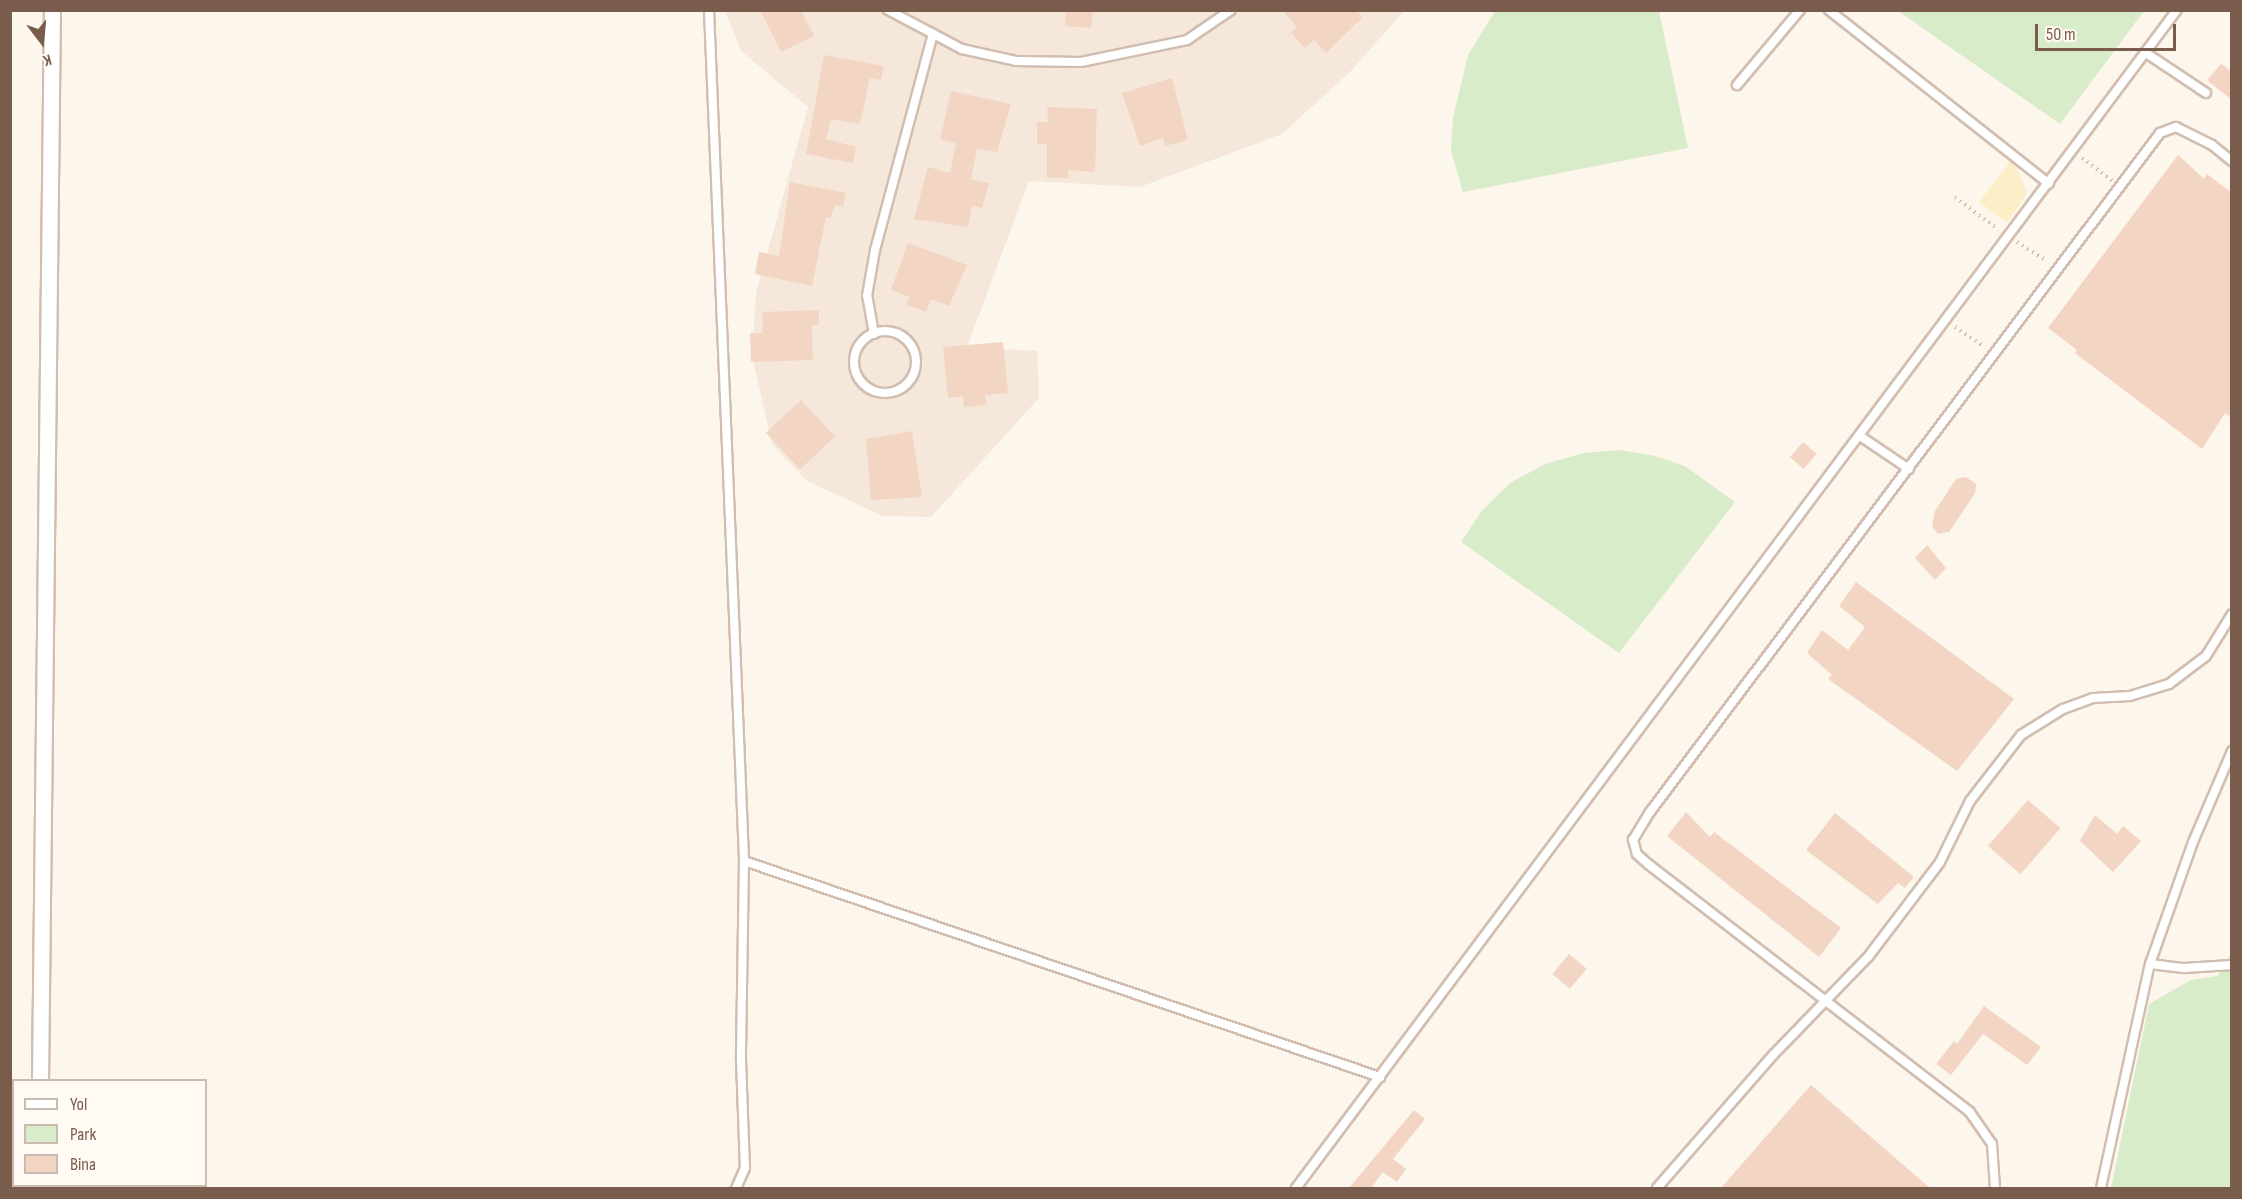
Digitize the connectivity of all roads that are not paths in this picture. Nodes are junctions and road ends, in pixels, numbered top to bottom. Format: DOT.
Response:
graph roads {
  1 [pos="52,10"];
  2 [pos="709,10"];
  3 [pos="888,10"];
  4 [pos="1230,10"];
  5 [pos="1800,10"];
  6 [pos="1829,10"];
  7 [pos="2177,10"];
  8 [pos="933,34"];
  9 [pos="2146,52"];
  10 [pos="1737,85"];
  11 [pos="2206,93"];
  12 [pos="2232,161"];
  13 [pos="2049,184"];
  14 [pos="874,333"];
  15 [pos="1860,436"];
  16 [pos="1909,469"];
  17 [pos="2232,614"];
  18 [pos="2232,751"];
  19 [pos="744,861"];
  20 [pos="2150,963"];
  21 [pos="2232,965"];
  22 [pos="1826,999"];
  23 [pos="1380,1077"];
  24 [pos="40,1079"];
  25 [pos="736,1188"];
  26 [pos="1296,1188"];
  27 [pos="1657,1188"];
  28 [pos="1995,1188"];
  29 [pos="2101,1188"];
  1 -- 24 [label="street"];
  2 -- 19 [label="lane"];
  3 -- 8 [label="lane"];
  4 -- 8 [label="lane"];
  5 -- 10 [label="lane"];
  6 -- 13 [label="lane"];
  7 -- 9 [label="lane"];
  8 -- 14 [label="lane"];
  9 -- 11 [label="lane"];
  9 -- 13 [label="lane"];
  12 -- 16 [label="lane"];
  13 -- 15 [label="lane"];
  14 -- 14 [label="lane"];
  15 -- 16 [label="lane"];
  15 -- 23 [label="lane"];
  16 -- 22 [label="lane"];
  17 -- 22 [label="lane"];
  18 -- 20 [label="lane"];
  19 -- 23 [label="lane"];
  19 -- 25 [label="lane"];
  20 -- 21 [label="lane"];
  20 -- 29 [label="lane"];
  22 -- 27 [label="lane"];
  22 -- 28 [label="lane"];
  23 -- 26 [label="lane"];
}
